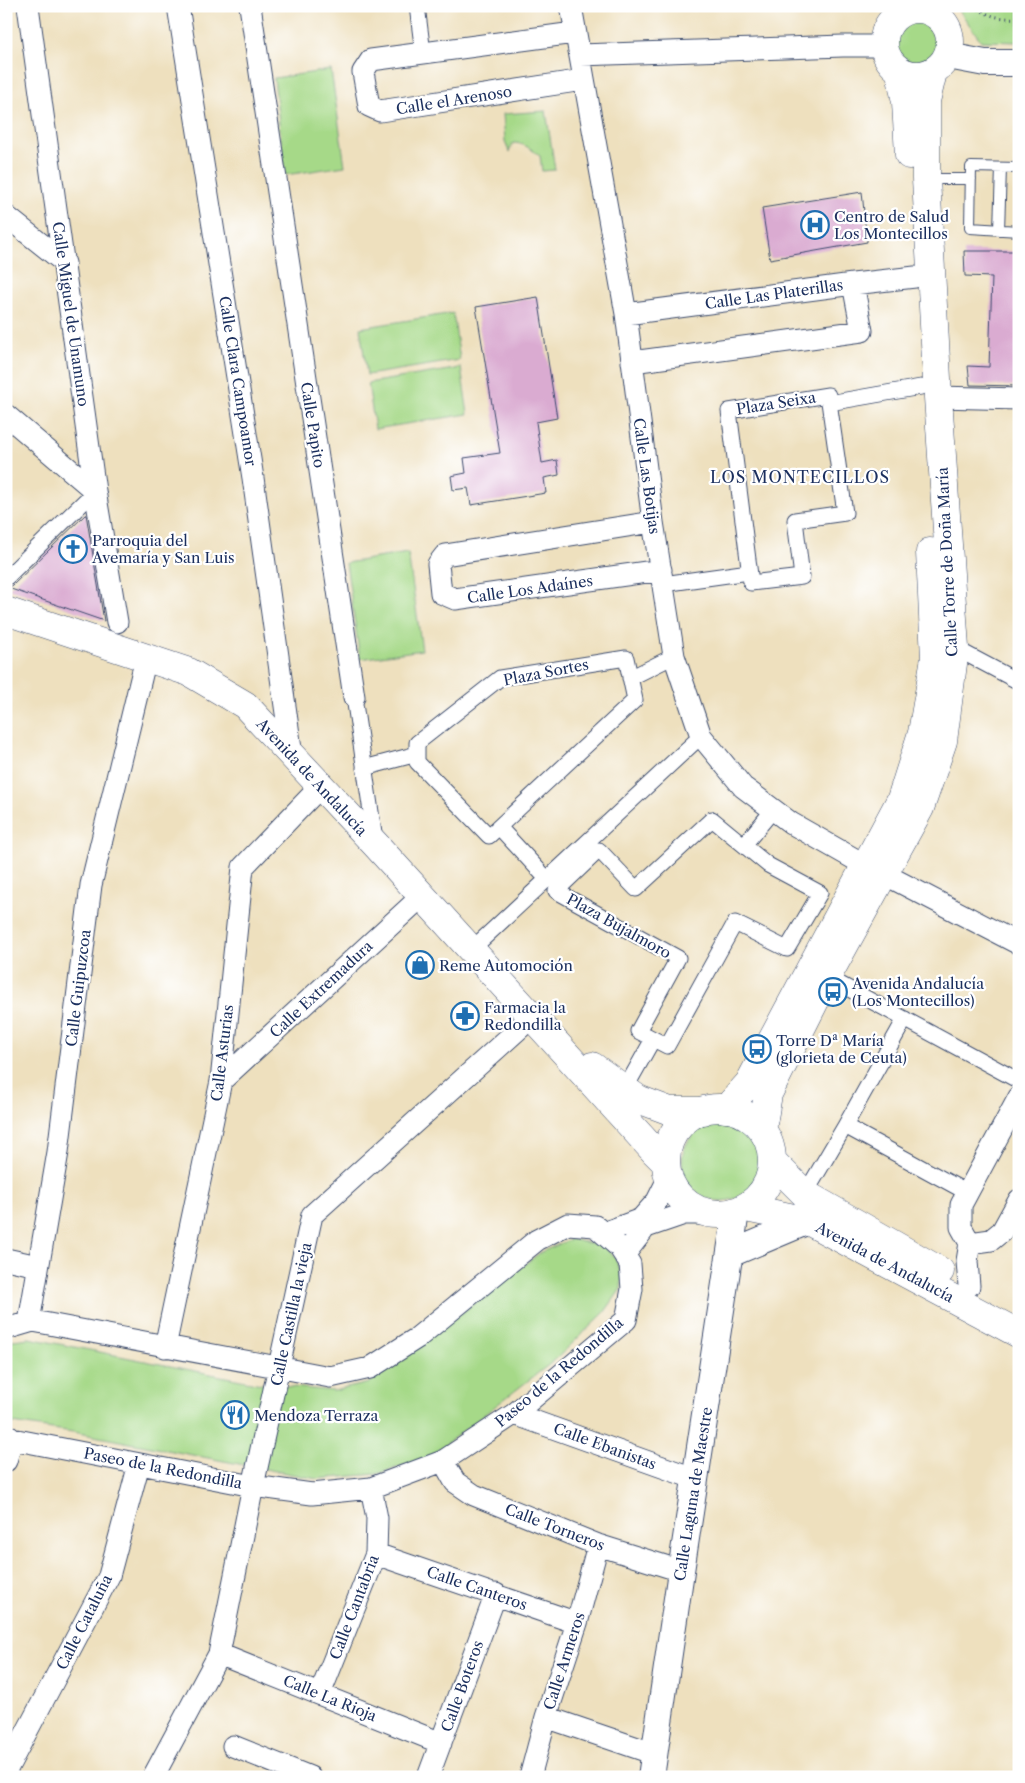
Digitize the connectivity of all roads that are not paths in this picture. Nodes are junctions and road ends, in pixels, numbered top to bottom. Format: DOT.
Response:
graph roads {
  1 [pos="28,6"];
  2 [pos="178,6"];
  3 [pos="250,6"];
  4 [pos="417,6"];
  5 [pos="570,6"];
  6 [pos="928,8"];
  7 [pos="892,12"];
  8 [pos="574,33"];
  9 [pos="883,46"];
  10 [pos="423,53"];
  11 [pos="580,55"];
  12 [pos="1019,63"];
  13 [pos="940,64"];
  14 [pos="900,72"];
  15 [pos="583,80"];
  16 [pos="1001,168"];
  17 [pos="1019,168"];
  18 [pos="971,178"];
  19 [pos="926,179"];
  20 [pos="6,216"];
  21 [pos="999,230"];
  22 [pos="1019,231"];
  23 [pos="64,264"];
  24 [pos="915,277"];
  25 [pos="853,284"];
  26 [pos="626,314"];
  27 [pos="632,362"];
  28 [pos="929,392"];
  29 [pos="1013,402"];
  30 [pos="829,403"];
  31 [pos="6,415"];
  32 [pos="95,491"];
  33 [pos="653,522"];
  34 [pos="749,572"];
  35 [pos="662,577"];
  36 [pos="6,578"];
  37 [pos="6,612"];
  38 [pos="117,622"];
  39 [pos="955,648"];
  40 [pos="674,656"];
  41 [pos="146,658"];
  42 [pos="630,678"];
  43 [pos="1019,682"];
  44 [pos="354,697"];
  45 [pos="701,736"];
  46 [pos="417,754"];
  47 [pos="292,756"];
  48 [pos="364,768"];
  49 [pos="320,786"];
  50 [pos="773,810"];
  51 [pos="499,827"];
  52 [pos="376,845"];
  53 [pos="744,845"];
  54 [pos="576,862"];
  55 [pos="874,869"];
  56 [pos="547,879"];
  57 [pos="422,897"];
  58 [pos="803,921"];
  59 [pos="828,934"];
  60 [pos="1019,944"];
  61 [pos="471,950"];
  62 [pos="827,977"];
  63 [pos="532,1017"];
  64 [pos="905,1019"];
  65 [pos="552,1038"];
  66 [pos="653,1039"];
  67 [pos="221,1081"];
  68 [pos="1019,1081"];
  69 [pos="625,1089"];
  70 [pos="1019,1097"];
  71 [pos="714,1110"];
  72 [pos="845,1126"];
  73 [pos="762,1130"];
  74 [pos="772,1160"];
  75 [pos="668,1170"];
  76 [pos="968,1193"];
  77 [pos="805,1194"];
  78 [pos="1019,1200"];
  79 [pos="732,1211"];
  80 [pos="808,1221"];
  81 [pos="603,1233"];
  82 [pos="970,1243"];
  83 [pos="730,1254"];
  84 [pos="624,1255"];
  85 [pos="6,1259"];
  86 [pos="38,1266"];
  87 [pos="936,1268"];
  88 [pos="969,1286"];
  89 [pos="1019,1313"];
  90 [pos="29,1322"];
  91 [pos="6,1329"];
  92 [pos="1019,1334"];
  93 [pos="165,1347"];
  94 [pos="279,1368"];
  95 [pos="514,1414"];
  96 [pos="9,1436"];
  97 [pos="6,1461"];
  98 [pos="443,1461"];
  99 [pos="139,1464"];
  100 [pos="696,1479"];
  101 [pos="253,1486"];
  102 [pos="371,1488"];
  103 [pos="598,1544"];
  104 [pos="376,1554"];
  105 [pos="681,1571"];
  106 [pos="496,1594"];
  107 [pos="577,1623"];
  108 [pos="219,1654"];
  109 [pos="320,1694"];
  110 [pos="546,1717"];
  111 [pos="441,1743"];
  112 [pos="233,1746"];
  113 [pos="653,1765"];
  114 [pos="275,1770"];
  115 [pos="6,1771"];
  116 [pos="153,1777"];
  117 [pos="310,1777"];
  118 [pos="428,1777"];
  119 [pos="530,1777"];
  1 -- 23 [label="street, Calle Miguel de Unamuno"];
  2 -- 47 [label="street, Calle Clara Campoamor"];
  3 -- 44 [label="street, Calle Papito"];
  4 -- 10 [label="street"];
  5 -- 8 [label="street, Calle Las Botijas"];
  6 -- 7 [label="main road"];
  6 -- 13 [label="main road"];
  7 -- 9 [label="main road"];
  8 -- 10 [label="street, Calle el Arenoso"];
  8 -- 11 [label="street, Calle Las Botijas"];
  9 -- 11 [label="street"];
  9 -- 14 [label="main road"];
  10 -- 15 [label="street, Calle el Arenoso"];
  11 -- 15 [label="street, Calle Las Botijas"];
  12 -- 13 [label="street"];
  13 -- 14 [label="main road"];
  13 -- 19 [label="main road, Calle Torre de Doña María"];
  14 -- 24 [label="main road, Calle Torre de Doña María"];
  15 -- 26 [label="street, Calle Las Botijas"];
  16 -- 17 [label="lane"];
  16 -- 18 [label="lane"];
  16 -- 21 [label="lane"];
  18 -- 19 [label="lane"];
  18 -- 21 [label="lane"];
  19 -- 28 [label="main road, Calle Torre de Doña María"];
  20 -- 23 [label="street"];
  21 -- 22 [label="lane"];
  23 -- 32 [label="street, Calle Miguel de Unamuno"];
  24 -- 25 [label="street"];
  24 -- 28 [label="main road, Calle Torre de Doña María"];
  25 -- 26 [label="street, Calle Las Platerillas"];
  25 -- 27 [label="street, Calle Las Platerillas"];
  26 -- 27 [label="street, Calle Las Botijas"];
  27 -- 33 [label="street, Calle Las Botijas"];
  28 -- 29 [label="street"];
  28 -- 30 [label="street, Plaza Seixa"];
  28 -- 39 [label="main road, Calle Torre de Doña María"];
  28 -- 55 [label="main road, Calle Torre de Doña María"];
  30 -- 34 [label="street, Plaza Seixa"];
  30 -- 34 [label="street, Plaza Seixa"];
  31 -- 32 [label="street"];
  32 -- 36 [label="street"];
  32 -- 38 [label="street, Calle Miguel de Unamuno"];
  33 -- 35 [label="street, Calle Las Botijas"];
  33 -- 35 [label="street, Calle Los Adaínes"];
  34 -- 35 [label="street"];
  35 -- 40 [label="street, Calle Las Botijas"];
  37 -- 41 [label="main road, Avenida de Andalucía"];
  39 -- 43 [label="street"];
  39 -- 55 [label="main road, Calle Torre de Doña María"];
  40 -- 42 [label="street"];
  40 -- 45 [label="street, Calle Las Botijas"];
  41 -- 47 [label="main road, Avenida de Andalucía"];
  41 -- 86 [label="street, Calle Guipuzcoa"];
  42 -- 46 [label="street, Plaza Sortes"];
  42 -- 51 [label="street, Plaza Sortes"];
  44 -- 48 [label="street, Calle Papito"];
  45 -- 50 [label="street, Calle Las Botijas"];
  45 -- 54 [label="street"];
  46 -- 48 [label="street"];
  46 -- 51 [label="street"];
  47 -- 49 [label="main road, Avenida de Andalucía"];
  48 -- 52 [label="street, Calle Papito"];
  49 -- 52 [label="main road, Avenida de Andalucía"];
  49 -- 67 [label="street, Calle Asturias"];
  50 -- 53 [label="street"];
  50 -- 55 [label="street, Calle Las Botijas"];
  51 -- 56 [label="street"];
  52 -- 57 [label="main road, Avenida de Andalucía"];
  53 -- 54 [label="street, Plaza Bujalmoro"];
  53 -- 58 [label="street, Plaza Bujalmoro"];
  54 -- 56 [label="street"];
  54 -- 66 [label="street, Plaza Bujalmoro"];
  55 -- 59 [label="main road, Calle Torre de Doña María"];
  55 -- 60 [label="street, Calle Las Botijas"];
  55 -- 62 [label="main road, Calle Torre de Doña María"];
  56 -- 61 [label="street"];
  57 -- 61 [label="main road, Avenida de Andalucía"];
  57 -- 67 [label="street, Calle Extremadura"];
  58 -- 59 [label="street"];
  58 -- 66 [label="street, Plaza Bujalmoro"];
  59 -- 71 [label="main road, Calle Torre de Doña María"];
  61 -- 63 [label="main road, Avenida de Andalucía"];
  62 -- 64 [label="street"];
  62 -- 73 [label="main road, Calle Torre de Doña María"];
  63 -- 65 [label="main road, Avenida de Andalucía"];
  63 -- 94 [label="street, Calle Castilla la vieja"];
  64 -- 68 [label="street"];
  64 -- 72 [label="street"];
  65 -- 69 [label="main road, Avenida de Andalucía"];
  65 -- 75 [label="main road, Avenida de Andalucía"];
  66 -- 69 [label="street"];
  67 -- 93 [label="street, Calle Asturias"];
  69 -- 71 [label="main road, Avenida de Andalucía"];
  70 -- 76 [label="street"];
  71 -- 73 [label="main road"];
  71 -- 75 [label="main road"];
  72 -- 76 [label="street"];
  72 -- 77 [label="street"];
  73 -- 74 [label="main road"];
  74 -- 77 [label="main road, Avenida de Andalucía"];
  74 -- 79 [label="main road"];
  75 -- 79 [label="main road"];
  75 -- 81 [label="street"];
  76 -- 82 [label="street"];
  77 -- 87 [label="main road, Avenida de Andalucía"];
  78 -- 82 [label="street"];
  79 -- 80 [label="main road, Avenida de Andalucía"];
  79 -- 83 [label="street, Calle Laguna de Maestre"];
  79 -- 84 [label="street"];
  80 -- 83 [label="street"];
  80 -- 92 [label="main road, Avenida de Andalucía"];
  81 -- 84 [label="street, Paseo de la Redondilla"];
  81 -- 94 [label="street, Paseo de la Redondilla"];
  82 -- 87 [label="street"];
  82 -- 88 [label="street"];
  83 -- 100 [label="street, Calle Laguna de Maestre"];
  84 -- 95 [label="street, Paseo de la Redondilla"];
  85 -- 86 [label="street"];
  86 -- 90 [label="street, Calle Guipuzcoa"];
  87 -- 88 [label="main road, Avenida de Andalucía"];
  88 -- 89 [label="main road, Avenida de Andalucía"];
  90 -- 91 [label="street, Paseo de la Redondilla"];
  90 -- 93 [label="street, Paseo de la Redondilla"];
  93 -- 94 [label="street, Paseo de la Redondilla"];
  94 -- 101 [label="street, Calle Castilla la vieja"];
  95 -- 98 [label="street, Paseo de la Redondilla"];
  95 -- 100 [label="street, Calle Ebanistas"];
  96 -- 97 [label="street"];
  96 -- 99 [label="street, Paseo de la Redondilla"];
  98 -- 102 [label="street, Paseo de la Redondilla"];
  98 -- 103 [label="street, Calle Torneros"];
  99 -- 101 [label="street, Paseo de la Redondilla"];
  99 -- 115 [label="street, Calle Cataluña"];
  100 -- 105 [label="street, Calle Laguna de Maestre"];
  101 -- 102 [label="street, Paseo de la Redondilla"];
  101 -- 108 [label="street, Calle Castilla la vieja"];
  102 -- 104 [label="street, Calle Cantabria"];
  103 -- 105 [label="street, Calle Torneros"];
  103 -- 107 [label="street, Calle Armeros"];
  104 -- 106 [label="street, Calle Canteros"];
  104 -- 109 [label="street, Calle Cantabria"];
  105 -- 113 [label="street, Calle Laguna de Maestre"];
  106 -- 107 [label="street, Calle Canteros"];
  106 -- 111 [label="street, Calle Boteros"];
  107 -- 110 [label="street, Calle Armeros"];
  108 -- 109 [label="street, Calle La Rioja"];
  108 -- 116 [label="street, Calle Castilla la vieja"];
  109 -- 111 [label="street, Calle La Rioja"];
  110 -- 113 [label="street"];
  110 -- 119 [label="street, Calle Armeros"];
  111 -- 118 [label="street, Calle Boteros"];
  112 -- 114 [label="street"];
  114 -- 117 [label="street"];
}
